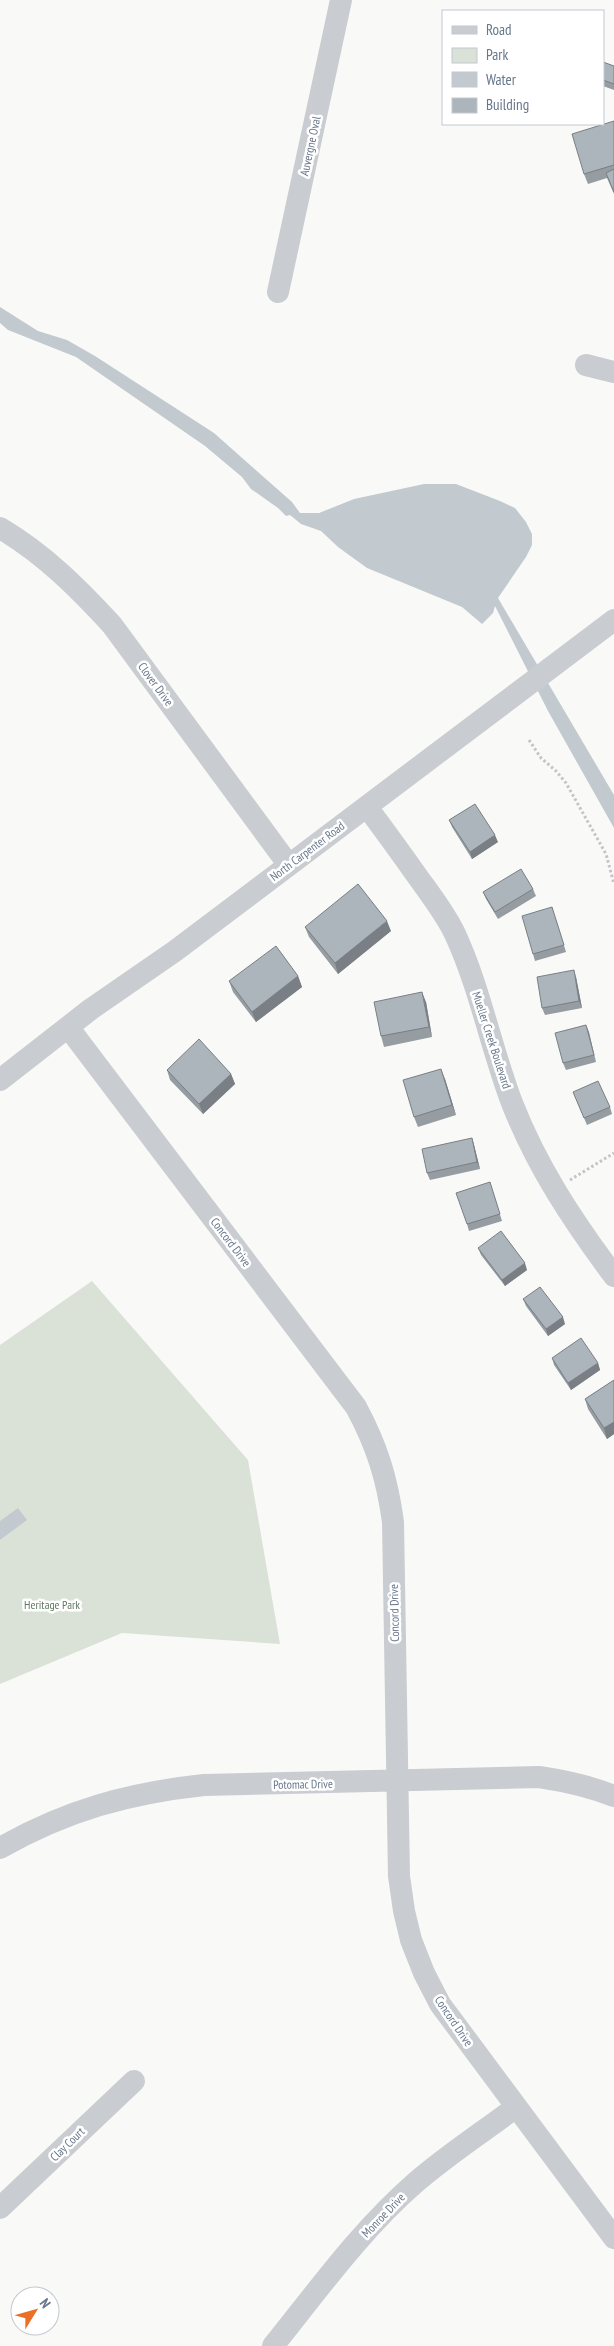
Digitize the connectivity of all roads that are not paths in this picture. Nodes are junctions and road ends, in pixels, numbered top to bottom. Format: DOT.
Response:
graph roads {
  1 [pos="341,0"];
  2 [pos="278,292"];
  3 [pos="586,365"];
  4 [pos="614,372"];
  5 [pos="0,528"];
  6 [pos="614,620"];
  7 [pos="367,807"];
  8 [pos="288,864"];
  9 [pos="68,1027"];
  10 [pos="0,1080"];
  11 [pos="614,1276"];
  12 [pos="397,1782"];
  13 [pos="614,1796"];
  14 [pos="0,1848"];
  15 [pos="134,2080"];
  16 [pos="516,2107"];
  17 [pos="0,2208"];
  18 [pos="614,2238"];
  19 [pos="273,2346"];
  1 -- 2 [label="street, Auvergne Oval"];
  3 -- 4 [label="street"];
  5 -- 8 [label="street, Clover Drive"];
  6 -- 7 [label="street, North Carpenter Road"];
  7 -- 8 [label="street, North Carpenter Road"];
  7 -- 11 [label="street, Mueller Creek Boulevard"];
  8 -- 9 [label="street, North Carpenter Road"];
  9 -- 10 [label="street, North Carpenter Road"];
  9 -- 12 [label="street, Concord Drive"];
  12 -- 13 [label="street, Potomac Drive"];
  12 -- 14 [label="street, Potomac Drive"];
  12 -- 16 [label="street, Concord Drive"];
  15 -- 17 [label="street, Clay Court"];
  16 -- 18 [label="street, Concord Drive"];
  16 -- 19 [label="street, Monroe Drive"];
}
